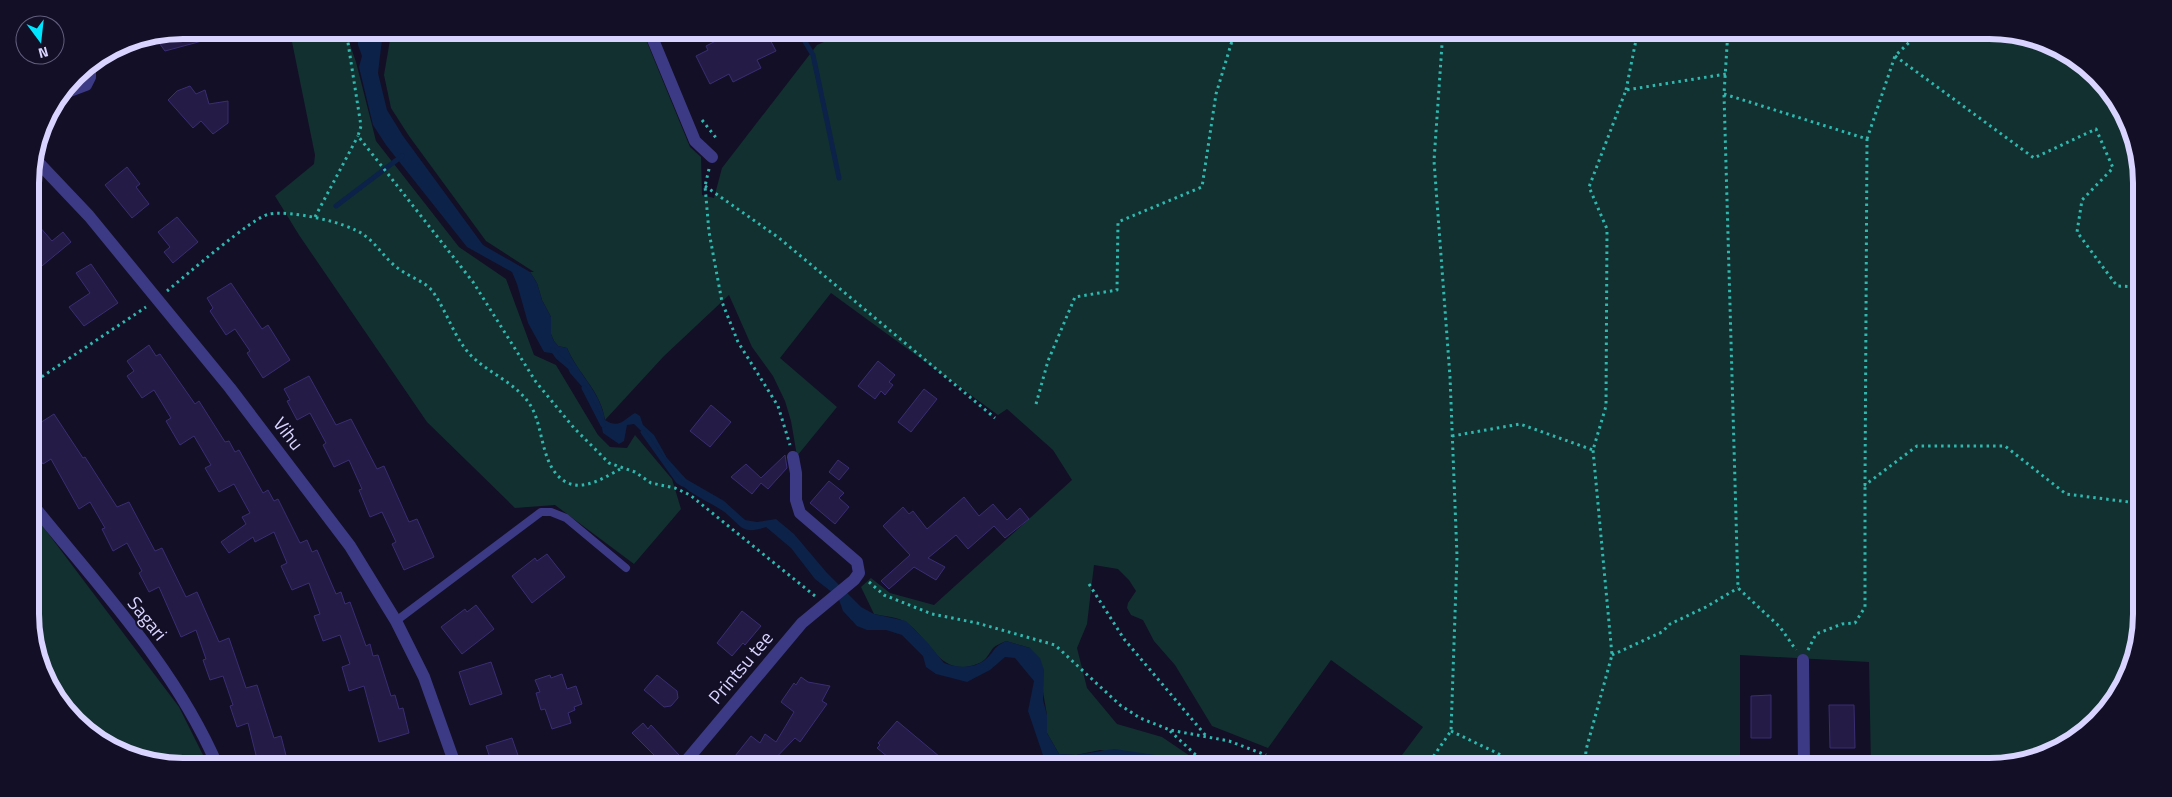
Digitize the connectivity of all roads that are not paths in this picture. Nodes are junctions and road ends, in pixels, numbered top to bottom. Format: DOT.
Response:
graph roads {
  1 [pos="653,39"];
  2 [pos="90,73"];
  3 [pos="72,90"];
  4 [pos="712,157"];
  5 [pos="40,164"];
  6 [pos="793,457"];
  7 [pos="39,513"];
  8 [pos="626,568"];
  9 [pos="396,621"];
  10 [pos="1803,660"];
  11 [pos="214,758"];
  12 [pos="453,758"];
  13 [pos="689,758"];
  14 [pos="1804,758"];
  1 -- 4 [label="street"];
  2 -- 3 [label="street"];
  5 -- 9 [label="street, Vihu"];
  6 -- 13 [label="street, Printsu tee"];
  7 -- 11 [label="street, Sagari"];
  8 -- 9 [label="lane"];
  9 -- 12 [label="street, Vihu"];
  10 -- 14 [label="street"];
}
